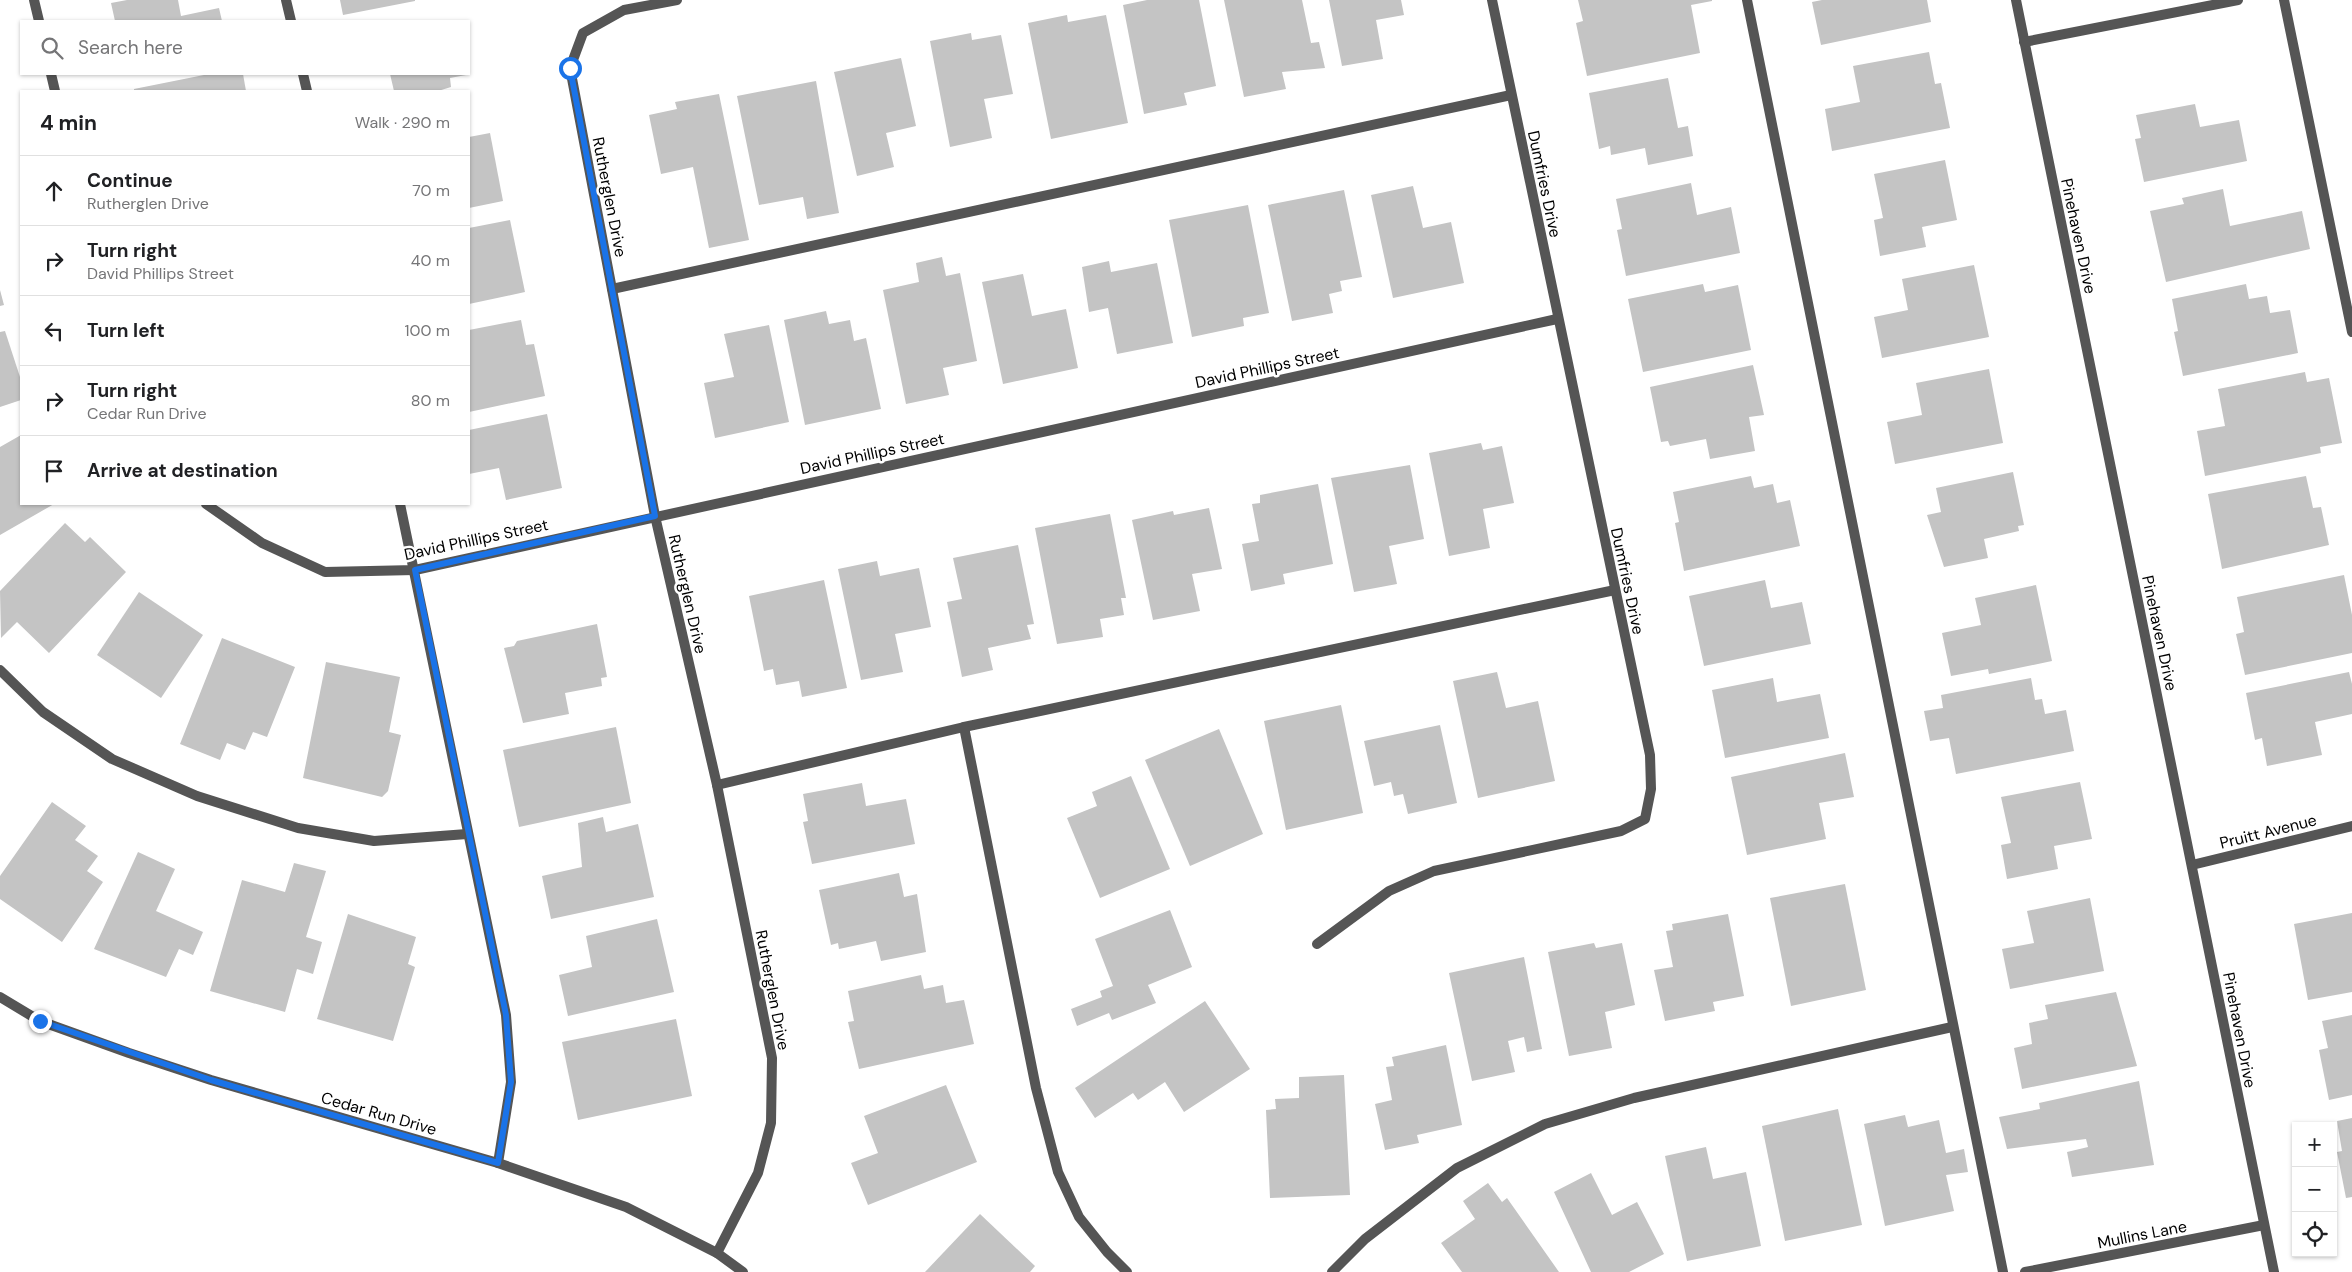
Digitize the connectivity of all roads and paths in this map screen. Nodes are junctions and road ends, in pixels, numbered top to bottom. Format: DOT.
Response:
graph roads {
  1 [pos="34,0"];
  2 [pos="286,0"];
  3 [pos="677,0"];
  4 [pos="1492,0"];
  5 [pos="1747,0"];
  6 [pos="2016,0"];
  7 [pos="2238,0"];
  8 [pos="2284,0"];
  9 [pos="39,20"];
  10 [pos="291,20"];
  11 [pos="2024,42"];
  12 [pos="51,75"];
  13 [pos="303,75"];
  14 [pos="55,90"];
  15 [pos="307,90"];
  16 [pos="1511,95"];
  17 [pos="612,289"];
  18 [pos="1557,319"];
  19 [pos="2352,332"];
  20 [pos="207,505"];
  21 [pos="400,505"];
  22 [pos="655,516"];
  23 [pos="415,570"];
  24 [pos="1615,590"];
  25 [pos="0,670"];
  26 [pos="964,727"];
  27 [pos="717,785"];
  28 [pos="2352,826"];
  29 [pos="467,834"];
  30 [pos="2192,865"];
  31 [pos="1317,944"];
  32 [pos="0,997"];
  33 [pos="1952,1027"];
  34 [pos="498,1163"];
  35 [pos="2264,1225"];
  36 [pos="717,1253"];
  37 [pos="743,1272"];
  38 [pos="1127,1272"];
  39 [pos="1332,1272"];
  40 [pos="2003,1272"];
  41 [pos="2026,1272"];
  42 [pos="2274,1272"];
  1 -- 9 [label="street"];
  2 -- 10 [label="street"];
  3 -- 17 [label="street, Rutherglen Drive"];
  4 -- 16 [label="street, Dumfries Drive"];
  5 -- 33 [label="street"];
  6 -- 11 [label="street, Pinehaven Drive"];
  7 -- 11 [label="street"];
  8 -- 19 [label="street"];
  11 -- 30 [label="street, Pinehaven Drive"];
  12 -- 14 [label="street"];
  13 -- 15 [label="street"];
  16 -- 17 [label="street"];
  16 -- 18 [label="street, Dumfries Drive"];
  17 -- 22 [label="street, Rutherglen Drive"];
  18 -- 22 [label="street, David Phillips Street"];
  18 -- 24 [label="street, Dumfries Drive"];
  20 -- 23 [label="street, David Phillips Street"];
  21 -- 23 [label="street"];
  22 -- 23 [label="street, David Phillips Street"];
  22 -- 27 [label="street, Rutherglen Drive"];
  23 -- 29 [label="street"];
  24 -- 26 [label="street"];
  24 -- 31 [label="street, Dumfries Drive"];
  25 -- 29 [label="street"];
  26 -- 27 [label="street"];
  26 -- 38 [label="street"];
  27 -- 36 [label="street, Rutherglen Drive"];
  28 -- 30 [label="street, Pruitt Avenue"];
  29 -- 34 [label="street"];
  30 -- 35 [label="street, Pinehaven Drive"];
  32 -- 34 [label="street, Cedar Run Drive"];
  33 -- 39 [label="street"];
  33 -- 40 [label="street"];
  34 -- 36 [label="street, Cedar Run Drive"];
  35 -- 41 [label="street, Mullins Lane"];
  35 -- 42 [label="street, Pinehaven Drive"];
  36 -- 37 [label="street, Cedar Run Drive"];
}
